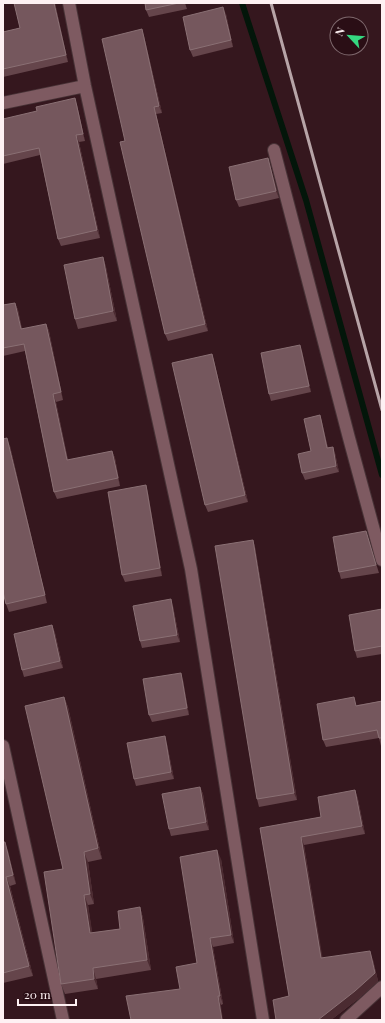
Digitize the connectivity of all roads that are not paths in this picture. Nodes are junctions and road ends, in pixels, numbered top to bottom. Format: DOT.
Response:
graph roads {
  1 [pos="69,3"];
  2 [pos="85,86"];
  3 [pos="3,103"];
  4 [pos="274,150"];
  5 [pos="382,560"];
  6 [pos="3,746"];
  7 [pos="382,987"];
  8 [pos="62,1020"];
  9 [pos="263,1020"];
  10 [pos="346,1020"];
  1 -- 2 [label="street"];
  2 -- 3 [label="street"];
  2 -- 9 [label="street"];
  4 -- 5 [label="street"];
  6 -- 8 [label="street"];
  7 -- 10 [label="street"];
}
